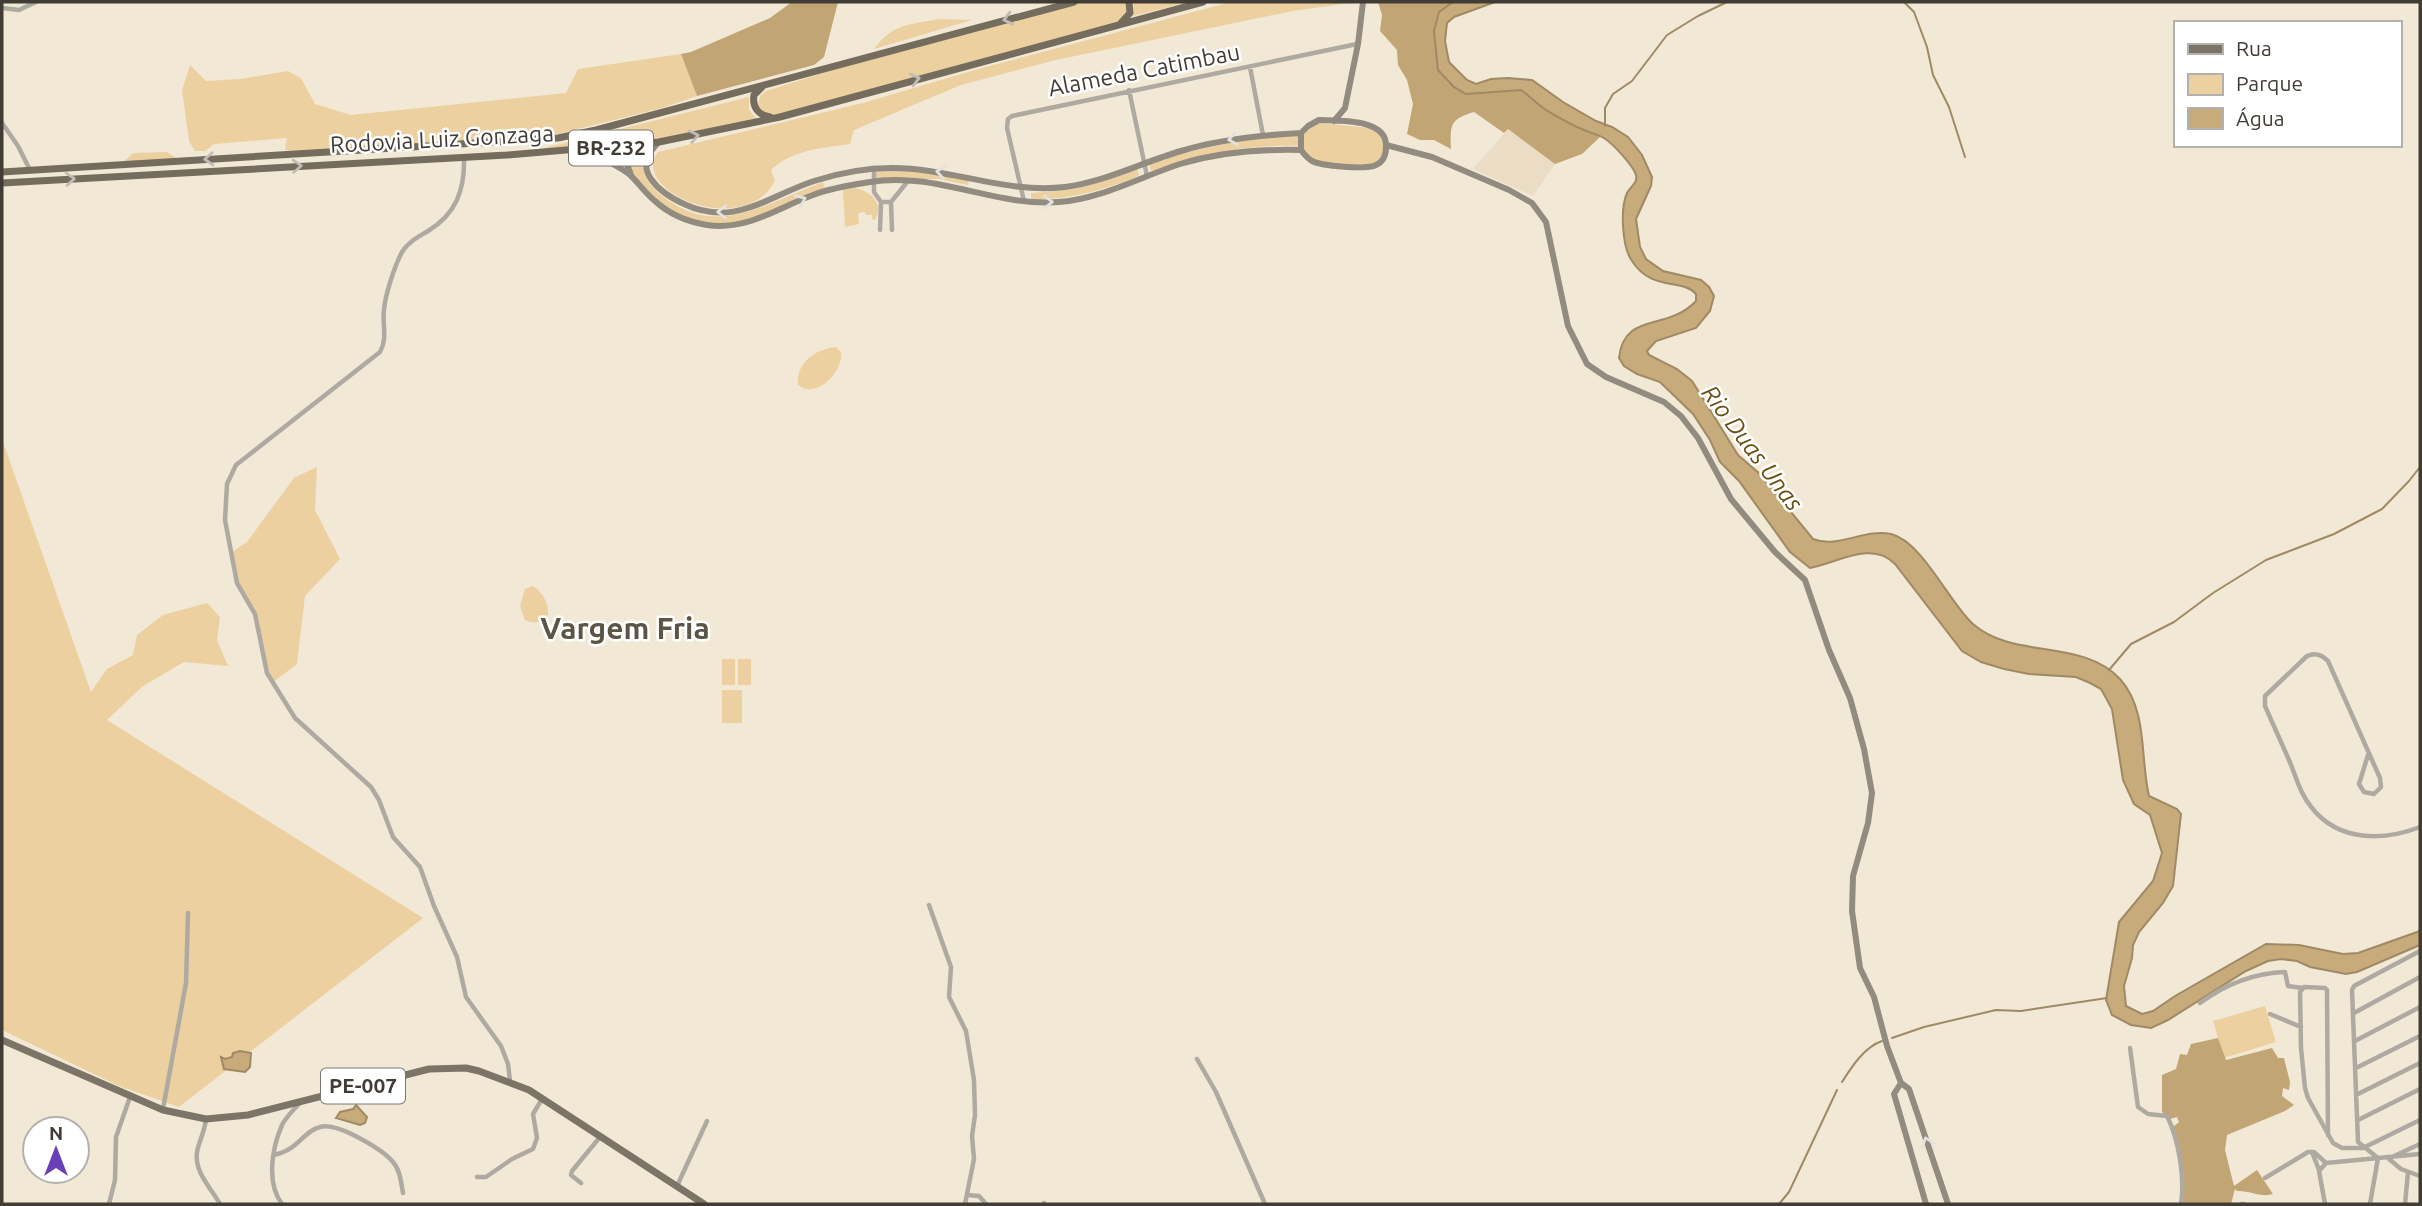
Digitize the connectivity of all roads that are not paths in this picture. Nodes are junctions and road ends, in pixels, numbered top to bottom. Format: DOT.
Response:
graph roads {
  1 [pos="36,2"];
  2 [pos="1074,2"];
  3 [pos="1129,2"];
  4 [pos="1203,2"];
  5 [pos="1363,2"];
  6 [pos="2,8"];
  7 [pos="1116,26"];
  8 [pos="1358,44"];
  9 [pos="1250,67"];
  10 [pos="772,83"];
  11 [pos="1129,90"];
  12 [pos="1345,108"];
  13 [pos="780,117"];
  14 [pos="1334,121"];
  15 [pos="2,123"];
  16 [pos="1354,123"];
  17 [pos="1301,133"];
  18 [pos="1263,135"];
  19 [pos="659,142"];
  20 [pos="1386,145"];
  21 [pos="1301,149"];
  22 [pos="582,150"];
  23 [pos="464,157"];
  24 [pos="1143,163"];
  25 [pos="645,164"];
  26 [pos="874,169"];
  27 [pos="30,170"];
  28 [pos="2,172"];
  29 [pos="1147,176"];
  30 [pos="632,177"];
  31 [pos="826,177"];
  32 [pos="973,178"];
  33 [pos="874,181"];
  34 [pos="909,181"];
  35 [pos="2,183"];
  36 [pos="852,185"];
  37 [pos="1023,188"];
  38 [pos="829,190"];
  39 [pos="969,190"];
  40 [pos="874,192"];
  41 [pos="881,202"];
  42 [pos="891,202"];
  43 [pos="1024,202"];
  44 [pos="891,223"];
  45 [pos="892,230"];
  46 [pos="2368,755"];
  47 [pos="2420,827"];
  48 [pos="929,905"];
  49 [pos="188,913"];
  50 [pos="2420,951"];
  51 [pos="2420,977"];
  52 [pos="2303,988"];
  53 [pos="2200,1003"];
  54 [pos="2420,1007"];
  55 [pos="2354,1013"];
  56 [pos="2270,1014"];
  57 [pos="2301,1027"];
  58 [pos="2420,1035"];
  59 [pos="2,1040"];
  60 [pos="2356,1041"];
  61 [pos="2130,1048"];
  62 [pos="1197,1059"];
  63 [pos="2420,1063"];
  64 [pos="2356,1068"];
  65 [pos="510,1081"];
  66 [pos="1901,1083"];
  67 [pos="2420,1090"];
  68 [pos="2356,1095"];
  69 [pos="130,1097"];
  70 [pos="542,1099"];
  71 [pos="302,1100"];
  72 [pos="163,1110"];
  73 [pos="206,1119"];
  74 [pos="2358,1120"];
  75 [pos="2420,1120"];
  76 [pos="707,1121"];
  77 [pos="2328,1135"];
  78 [pos="600,1137"];
  79 [pos="2420,1144"];
  80 [pos="2363,1148"];
  81 [pos="2311,1151"];
  82 [pos="2420,1154"];
  83 [pos="274,1155"];
  84 [pos="2378,1158"];
  85 [pos="2388,1158"];
  86 [pos="2326,1163"];
  87 [pos="2319,1171"];
  88 [pos="2407,1172"];
  89 [pos="2420,1176"];
  90 [pos="477,1177"];
  91 [pos="2265,1178"];
  92 [pos="581,1183"];
  93 [pos="676,1186"];
  94 [pos="403,1193"];
  95 [pos="967,1195"];
  96 [pos="109,1204"];
  97 [pos="220,1204"];
  98 [pos="282,1204"];
  99 [pos="704,1204"];
  100 [pos="964,1204"];
  101 [pos="986,1204"];
  102 [pos="1265,1204"];
  103 [pos="1926,1204"];
  104 [pos="1948,1204"];
  105 [pos="2181,1204"];
  106 [pos="2325,1204"];
  107 [pos="2370,1204"];
  108 [pos="2405,1204"];
  1 -- 6 [label="street"];
  2 -- 10 [label="highway, Rodovia Luiz Gonzaga / BR-232, one-way"];
  3 -- 7 [label="highway"];
  4 -- 7 [label="highway, Rodovia Luiz Gonzaga / BR-232"];
  5 -- 8 [label="main road"];
  13 -- 7 [label="highway, Rodovia Luiz Gonzaga / BR-232, one-way"];
  8 -- 9 [label="street, Alameda Catimbau"];
  8 -- 12 [label="main road"];
  9 -- 11 [label="street, Alameda Catimbau"];
  9 -- 18 [label="street"];
  10 -- 13 [label="highway"];
  10 -- 27 [label="highway, Rodovia Luiz Gonzaga / BR-232, one-way"];
  11 -- 24 [label="street"];
  11 -- 37 [label="street, Alameda Catimbau"];
  12 -- 14 [label="main road"];
  12 -- 16 [label="main road"];
  19 -- 13 [label="highway, Rodovia Luiz Gonzaga / BR-232, one-way"];
  14 -- 16 [label="main road"];
  14 -- 17 [label="main road"];
  15 -- 27 [label="street"];
  16 -- 20 [label="main road"];
  17 -- 18 [label="main road"];
  17 -- 21 [label="main road"];
  18 -- 24 [label="main road, one-way"];
  19 -- 22 [label="highway, Rodovia Luiz Gonzaga / BR-232"];
  19 -- 25 [label="main road"];
  20 -- 21 [label="main road"];
  20 -- 66 [label="main road"];
  21 -- 29 [label="main road"];
  22 -- 23 [label="highway, Rodovia Luiz Gonzaga / BR-232"];
  22 -- 30 [label="main road"];
  35 -- 23 [label="highway, Rodovia Luiz Gonzaga / BR-232, one-way"];
  23 -- 65 [label="street"];
  24 -- 29 [label="street"];
  24 -- 37 [label="main road"];
  25 -- 30 [label="main road"];
  31 -- 25 [label="main road, one-way"];
  26 -- 31 [label="main road"];
  32 -- 26 [label="main road, one-way"];
  26 -- 33 [label="street"];
  27 -- 28 [label="highway, Rodovia Luiz Gonzaga / BR-232"];
  43 -- 29 [label="main road, one-way"];
  30 -- 38 [label="main road, one-way"];
  31 -- 38 [label="street"];
  32 -- 37 [label="main road"];
  32 -- 39 [label="street"];
  33 -- 34 [label="main road"];
  33 -- 36 [label="main road"];
  33 -- 40 [label="street"];
  34 -- 39 [label="main road"];
  34 -- 42 [label="street"];
  36 -- 38 [label="main road"];
  36 -- 40 [label="street"];
  37 -- 43 [label="street"];
  39 -- 43 [label="main road"];
  40 -- 41 [label="street"];
  41 -- 42 [label="street"];
  41 -- 44 [label="street"];
  42 -- 44 [label="street"];
  44 -- 45 [label="street"];
  46 -- 46 [label="street"];
  46 -- 47 [label="street"];
  48 -- 95 [label="street"];
  49 -- 72 [label="street"];
  50 -- 55 [label="street"];
  51 -- 55 [label="street"];
  52 -- 53 [label="street"];
  52 -- 57 [label="street"];
  52 -- 77 [label="street"];
  54 -- 60 [label="street"];
  55 -- 60 [label="street"];
  56 -- 57 [label="street"];
  57 -- 77 [label="street"];
  58 -- 64 [label="street"];
  59 -- 69 [label="main road, PE-007"];
  60 -- 64 [label="street"];
  61 -- 105 [label="street"];
  62 -- 102 [label="street"];
  63 -- 68 [label="street"];
  64 -- 68 [label="street"];
  65 -- 70 [label="main road, PE-007"];
  65 -- 71 [label="main road, PE-007"];
  66 -- 103 [label="main road"];
  104 -- 66 [label="main road, one-way"];
  67 -- 74 [label="street"];
  68 -- 74 [label="street"];
  69 -- 72 [label="main road, PE-007"];
  69 -- 96 [label="street"];
  70 -- 78 [label="main road, PE-007"];
  70 -- 90 [label="street"];
  71 -- 73 [label="main road, PE-007"];
  71 -- 83 [label="street"];
  72 -- 73 [label="main road, PE-007"];
  73 -- 97 [label="street"];
  74 -- 80 [label="street"];
  75 -- 80 [label="street"];
  76 -- 93 [label="street"];
  77 -- 80 [label="street"];
  78 -- 92 [label="street"];
  78 -- 93 [label="main road, PE-007"];
  79 -- 85 [label="street"];
  80 -- 84 [label="street"];
  81 -- 86 [label="street"];
  81 -- 87 [label="street"];
  81 -- 91 [label="street"];
  82 -- 85 [label="street"];
  83 -- 94 [label="street"];
  83 -- 98 [label="street"];
  84 -- 85 [label="street"];
  84 -- 86 [label="street"];
  84 -- 107 [label="street"];
  85 -- 88 [label="street"];
  86 -- 87 [label="street"];
  87 -- 106 [label="street"];
  88 -- 89 [label="street"];
  88 -- 108 [label="street"];
  93 -- 99 [label="main road, PE-007"];
  95 -- 100 [label="street"];
  95 -- 101 [label="street"];
}
